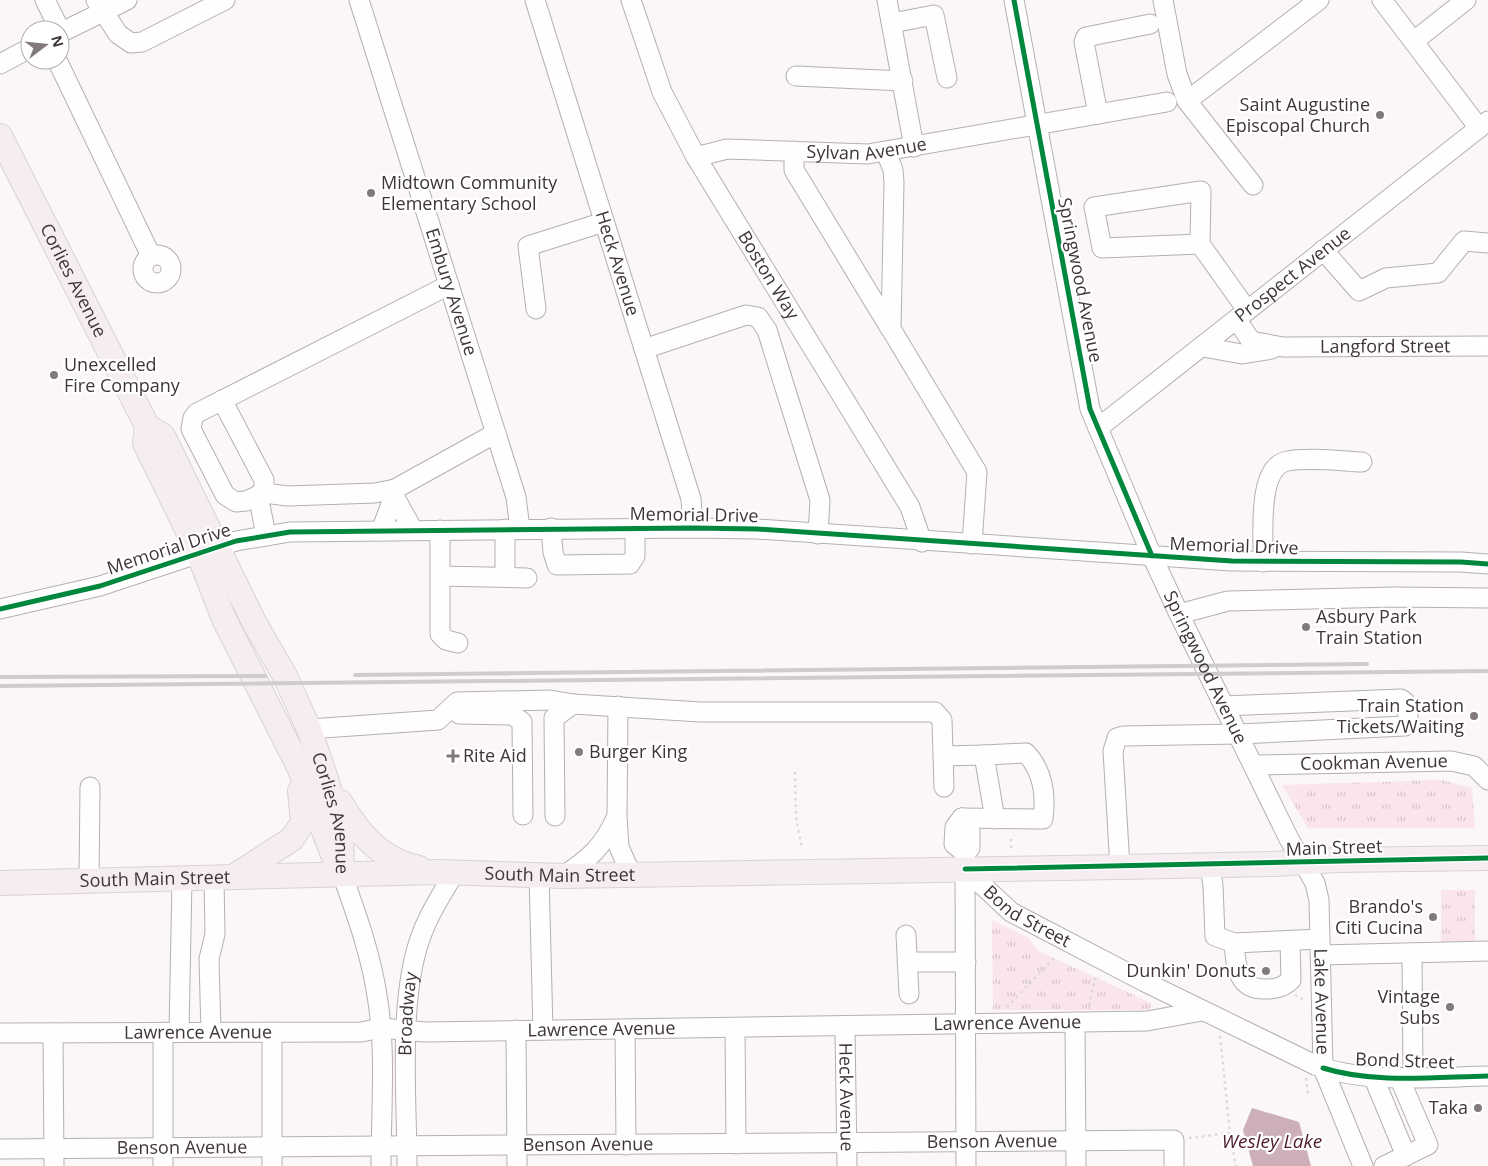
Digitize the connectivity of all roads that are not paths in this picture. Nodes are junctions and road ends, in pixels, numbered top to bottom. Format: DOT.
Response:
graph roads {
  1 [pos="45,0"];
  2 [pos="127,0"];
  3 [pos="225,0"];
  4 [pos="359,0"];
  5 [pos="535,0"];
  6 [pos="631,0"];
  7 [pos="888,0"];
  8 [pos="1014,0"];
  9 [pos="1163,0"];
  10 [pos="1319,0"];
  11 [pos="1382,0"];
  12 [pos="1466,0"];
  13 [pos="99,6"];
  14 [pos="54,20"];
  15 [pos="892,23"];
  16 [pos="1150,24"];
  17 [pos="70,25"];
  18 [pos="1414,41"];
  19 [pos="20,53"];
  20 [pos="0,64"];
  21 [pos="62,70"];
  22 [pos="796,76"];
  23 [pos="947,78"];
  24 [pos="903,81"];
  25 [pos="1187,100"];
  26 [pos="1167,102"];
  27 [pos="1098,114"];
  28 [pos="1484,125"];
  29 [pos="1037,126"];
  30 [pos="0,136"];
  31 [pos="914,146"];
  32 [pos="794,151"];
  33 [pos="886,152"];
  34 [pos="696,157"];
  35 [pos="1253,185"];
  36 [pos="604,222"];
  37 [pos="1488,243"];
  38 [pos="1200,244"];
  39 [pos="1323,250"];
  40 [pos="151,256"];
  41 [pos="449,285"];
  42 [pos="536,309"];
  43 [pos="1242,315"];
  44 [pos="891,329"];
  45 [pos="1488,346"];
  46 [pos="1203,347"];
  47 [pos="1283,347"];
  48 [pos="644,349"];
  49 [pos="227,397"];
  50 [pos="1098,428"];
  51 [pos="496,433"];
  52 [pos="1362,462"];
  53 [pos="395,492"];
  54 [pos="261,494"];
  55 [pos="551,528"];
  56 [pos="635,528"];
  57 [pos="693,528"];
  58 [pos="513,529"];
  59 [pos="413,530"];
  60 [pos="440,530"];
  61 [pos="381,531"];
  62 [pos="818,534"];
  63 [pos="266,535"];
  64 [pos="922,542"];
  65 [pos="972,544"];
  66 [pos="208,550"];
  67 [pos="1152,556"];
  68 [pos="1263,562"];
  69 [pos="1488,564"];
  70 [pos="440,576"];
  71 [pos="505,576"];
  72 [pos="527,578"];
  73 [pos="1488,598"];
  74 [pos="0,608"];
  75 [pos="1178,614"];
  76 [pos="458,643"];
  77 [pos="573,704"];
  78 [pos="618,706"];
  79 [pos="1224,706"];
  80 [pos="444,714"];
  81 [pos="345,727"];
  82 [pos="309,729"];
  83 [pos="1239,734"];
  84 [pos="942,756"];
  85 [pos="984,756"];
  86 [pos="309,763"];
  87 [pos="1254,765"];
  88 [pos="1488,780"];
  89 [pos="327,782"];
  90 [pos="90,787"];
  91 [pos="944,787"];
  92 [pos="523,815"];
  93 [pos="555,816"];
  94 [pos="617,817"];
  95 [pos="995,819"];
  96 [pos="967,857"];
  97 [pos="1488,858"];
  98 [pos="1304,862"];
  99 [pos="1210,865"];
  100 [pos="1120,867"];
  101 [pos="446,872"];
  102 [pos="342,874"];
  103 [pos="631,874"];
  104 [pos="539,875"];
  105 [pos="563,876"];
  106 [pos="182,879"];
  107 [pos="222,879"];
  108 [pos="89,881"];
  109 [pos="0,883"];
  110 [pos="906,935"];
  111 [pos="1290,941"];
  112 [pos="1234,943"];
  113 [pos="1320,947"];
  114 [pos="1488,951"];
  115 [pos="1412,953"];
  116 [pos="907,962"];
  117 [pos="966,962"];
  118 [pos="909,994"];
  119 [pos="1202,1011"];
  120 [pos="1080,1022"];
  121 [pos="966,1023"];
  122 [pos="846,1027"];
  123 [pos="381,1028"];
  124 [pos="735,1028"];
  125 [pos="625,1029"];
  126 [pos="516,1030"];
  127 [pos="543,1030"];
  128 [pos="406,1031"];
  129 [pos="171,1032"];
  130 [pos="211,1032"];
  131 [pos="272,1032"];
  132 [pos="0,1033"];
  133 [pos="53,1033"];
  134 [pos="1323,1068"];
  135 [pos="1373,1076"];
  136 [pos="1488,1076"];
  137 [pos="1406,1077"];
  138 [pos="1076,1140"];
  139 [pos="847,1142"];
  140 [pos="966,1142"];
  141 [pos="736,1144"];
  142 [pos="626,1145"];
  143 [pos="381,1146"];
  144 [pos="407,1146"];
  145 [pos="516,1146"];
  146 [pos="272,1147"];
  147 [pos="0,1149"];
  148 [pos="1406,1156"];
  149 [pos="163,1157"];
  150 [pos="54,1158"];
  151 [pos="1355,1162"];
  152 [pos="272,1166"];
  153 [pos="381,1166"];
  154 [pos="407,1166"];
  155 [pos="517,1166"];
  156 [pos="847,1166"];
  157 [pos="966,1166"];
  158 [pos="1076,1166"];
  159 [pos="1174,1166"];
  160 [pos="1384,1166"];
  1 -- 14 [label="street"];
  2 -- 13 [label="street"];
  3 -- 13 [label="street"];
  4 -- 41 [label="street, Embury Avenue"];
  5 -- 36 [label="street, Heck Avenue"];
  6 -- 34 [label="street, Boston Way"];
  7 -- 15 [label="street"];
  8 -- 29 [label="street, Springwood Avenue"];
  9 -- 25 [label="street"];
  10 -- 25 [label="street"];
  11 -- 18 [label="street"];
  12 -- 18 [label="street"];
  13 -- 17 [label="street"];
  15 -- 23 [label="street"];
  15 -- 24 [label="street"];
  16 -- 27 [label="street"];
  18 -- 28 [label="street"];
  19 -- 20 [label="street"];
  21 -- 40 [label="street"];
  22 -- 24 [label="street"];
  24 -- 31 [label="street"];
  25 -- 35 [label="street"];
  26 -- 27 [label="street, Sylvan Avenue"];
  27 -- 29 [label="street, Sylvan Avenue"];
  28 -- 39 [label="street, Prospect Avenue"];
  29 -- 31 [label="street, Sylvan Avenue"];
  29 -- 50 [label="street, Springwood Avenue"];
  30 -- 66 [label="main road, Corlies Avenue"];
  31 -- 33 [label="street, Sylvan Avenue"];
  32 -- 33 [label="street, Sylvan Avenue"];
  32 -- 34 [label="street, Sylvan Avenue"];
  32 -- 44 [label="street"];
  33 -- 44 [label="street"];
  34 -- 64 [label="street, Boston Way"];
  36 -- 42 [label="street"];
  36 -- 48 [label="street, Heck Avenue"];
  37 -- 39 [label="street"];
  38 -- 38 [label="street"];
  38 -- 43 [label="street, Langford Street"];
  39 -- 43 [label="street, Prospect Avenue"];
  41 -- 49 [label="street"];
  41 -- 51 [label="street, Embury Avenue"];
  43 -- 46 [label="street, Prospect Avenue"];
  43 -- 47 [label="street, Langford Street"];
  44 -- 65 [label="street"];
  45 -- 47 [label="street, Langford Street"];
  46 -- 47 [label="street, Langford Street"];
  46 -- 50 [label="street, Prospect Avenue"];
  48 -- 57 [label="street, Heck Avenue"];
  48 -- 62 [label="street"];
  49 -- 54 [label="street"];
  49 -- 54 [label="street"];
  50 -- 67 [label="street, Springwood Avenue"];
  51 -- 53 [label="street"];
  51 -- 58 [label="street, Embury Avenue"];
  52 -- 68 [label="street"];
  53 -- 54 [label="street"];
  53 -- 59 [label="street"];
  53 -- 61 [label="street"];
  54 -- 63 [label="street"];
  55 -- 56 [label="street, Memorial Drive"];
  55 -- 56 [label="street"];
  55 -- 58 [label="street, Memorial Drive"];
  56 -- 57 [label="street, Memorial Drive"];
  57 -- 62 [label="street, Memorial Drive"];
  58 -- 60 [label="street, Memorial Drive"];
  58 -- 71 [label="street, Embury Avenue"];
  59 -- 60 [label="street, Memorial Drive"];
  59 -- 61 [label="street, Memorial Drive"];
  60 -- 70 [label="street"];
  61 -- 63 [label="street, Memorial Drive"];
  62 -- 64 [label="street, Memorial Drive"];
  63 -- 66 [label="street, Memorial Drive"];
  64 -- 65 [label="street, Memorial Drive"];
  65 -- 67 [label="street, Memorial Drive"];
  66 -- 74 [label="street, Memorial Drive"];
  66 -- 82 [label="main road, Corlies Avenue"];
  66 -- 86 [label="main road, Corlies Avenue"];
  67 -- 68 [label="street, Memorial Drive"];
  67 -- 75 [label="street, Springwood Avenue"];
  68 -- 69 [label="street, Memorial Drive"];
  70 -- 71 [label="street"];
  70 -- 76 [label="street"];
  71 -- 72 [label="street"];
  73 -- 75 [label="street"];
  75 -- 79 [label="street, Springwood Avenue"];
  77 -- 78 [label="street"];
  77 -- 80 [label="street"];
  77 -- 93 [label="street"];
  78 -- 84 [label="street"];
  78 -- 94 [label="street"];
  79 -- 83 [label="street, Springwood Avenue"];
  79 -- 83 [label="street"];
  80 -- 81 [label="street"];
  80 -- 92 [label="street"];
  81 -- 82 [label="street"];
  81 -- 86 [label="street"];
  82 -- 86 [label="main road, Corlies Avenue"];
  83 -- 87 [label="street, Springwood Avenue"];
  83 -- 100 [label="street"];
  84 -- 85 [label="street"];
  84 -- 91 [label="street"];
  85 -- 95 [label="street"];
  85 -- 95 [label="street"];
  86 -- 89 [label="main road, Corlies Avenue"];
  86 -- 102 [label="main road, Corlies Avenue"];
  86 -- 107 [label="main road"];
  87 -- 88 [label="street, Cookman Avenue"];
  87 -- 98 [label="street, Springwood Avenue"];
  89 -- 101 [label="main road"];
  89 -- 102 [label="main road, Corlies Avenue"];
  90 -- 108 [label="street"];
  94 -- 103 [label="street"];
  94 -- 105 [label="street"];
  95 -- 96 [label="street"];
  96 -- 100 [label="main road, South Main Street"];
  96 -- 103 [label="main road, South Main Street"];
  96 -- 117 [label="street"];
  96 -- 119 [label="street, Bond Street"];
  97 -- 98 [label="main road, Main Street"];
  98 -- 99 [label="main road, Main Street"];
  98 -- 113 [label="street, Lake Avenue"];
  99 -- 100 [label="main road, Main Street"];
  99 -- 112 [label="street"];
  101 -- 102 [label="main road, South Main Street"];
  101 -- 104 [label="main road, South Main Street"];
  101 -- 128 [label="street, Broadway"];
  102 -- 107 [label="main road, South Main Street"];
  102 -- 123 [label="street, Broadway"];
  103 -- 105 [label="main road, South Main Street"];
  104 -- 105 [label="main road, South Main Street"];
  104 -- 127 [label="street"];
  106 -- 107 [label="main road, South Main Street"];
  106 -- 108 [label="main road, South Main Street"];
  106 -- 129 [label="street"];
  107 -- 130 [label="street"];
  108 -- 109 [label="main road, South Main Street"];
  110 -- 116 [label="street"];
  111 -- 112 [label="street"];
  111 -- 112 [label="street"];
  111 -- 113 [label="street"];
  113 -- 115 [label="street"];
  113 -- 134 [label="street, Lake Avenue"];
  114 -- 115 [label="street"];
  115 -- 137 [label="street"];
  116 -- 117 [label="street"];
  116 -- 118 [label="street"];
  117 -- 121 [label="street"];
  119 -- 120 [label="street, Lawrence Avenue"];
  119 -- 134 [label="street, Bond Street"];
  120 -- 121 [label="street, Lawrence Avenue"];
  120 -- 138 [label="street"];
  121 -- 122 [label="street, Lawrence Avenue"];
  121 -- 140 [label="street"];
  122 -- 124 [label="street, Lawrence Avenue"];
  122 -- 139 [label="street, Heck Avenue"];
  123 -- 128 [label="street, Lawrence Avenue"];
  123 -- 131 [label="street, Lawrence Avenue"];
  123 -- 143 [label="street, Broadway"];
  124 -- 125 [label="street, Lawrence Avenue"];
  124 -- 141 [label="street"];
  125 -- 127 [label="street, Lawrence Avenue"];
  125 -- 142 [label="street"];
  126 -- 127 [label="street, Lawrence Avenue"];
  126 -- 128 [label="street, Lawrence Avenue"];
  126 -- 145 [label="street"];
  128 -- 144 [label="street, Broadway"];
  129 -- 130 [label="street, Lawrence Avenue"];
  129 -- 133 [label="street, Lawrence Avenue"];
  129 -- 149 [label="street"];
  130 -- 131 [label="street, Lawrence Avenue"];
  131 -- 146 [label="street"];
  132 -- 133 [label="street, Lawrence Avenue"];
  133 -- 150 [label="street"];
  134 -- 135 [label="street, Bond Street"];
  134 -- 151 [label="street, Lake Avenue"];
  135 -- 137 [label="street, Bond Street"];
  135 -- 148 [label="street"];
  136 -- 137 [label="street, Bond Street"];
  137 -- 148 [label="street"];
  138 -- 140 [label="street, Benson Avenue"];
  138 -- 158 [label="street"];
  138 -- 159 [label="street, Benson Avenue"];
  139 -- 140 [label="street, Benson Avenue"];
  139 -- 141 [label="street, Benson Avenue"];
  139 -- 156 [label="street, Heck Avenue"];
  140 -- 157 [label="street"];
  141 -- 142 [label="street, Benson Avenue"];
  142 -- 145 [label="street, Benson Avenue"];
  143 -- 144 [label="street, Benson Avenue"];
  143 -- 146 [label="street, Benson Avenue"];
  143 -- 153 [label="street, Broadway"];
  144 -- 145 [label="street, Benson Avenue"];
  144 -- 154 [label="street, Broadway"];
  145 -- 155 [label="street"];
  146 -- 149 [label="street, Benson Avenue"];
  146 -- 152 [label="street"];
  147 -- 150 [label="street, Benson Avenue"];
  148 -- 160 [label="street"];
  149 -- 150 [label="street, Benson Avenue"];
}
